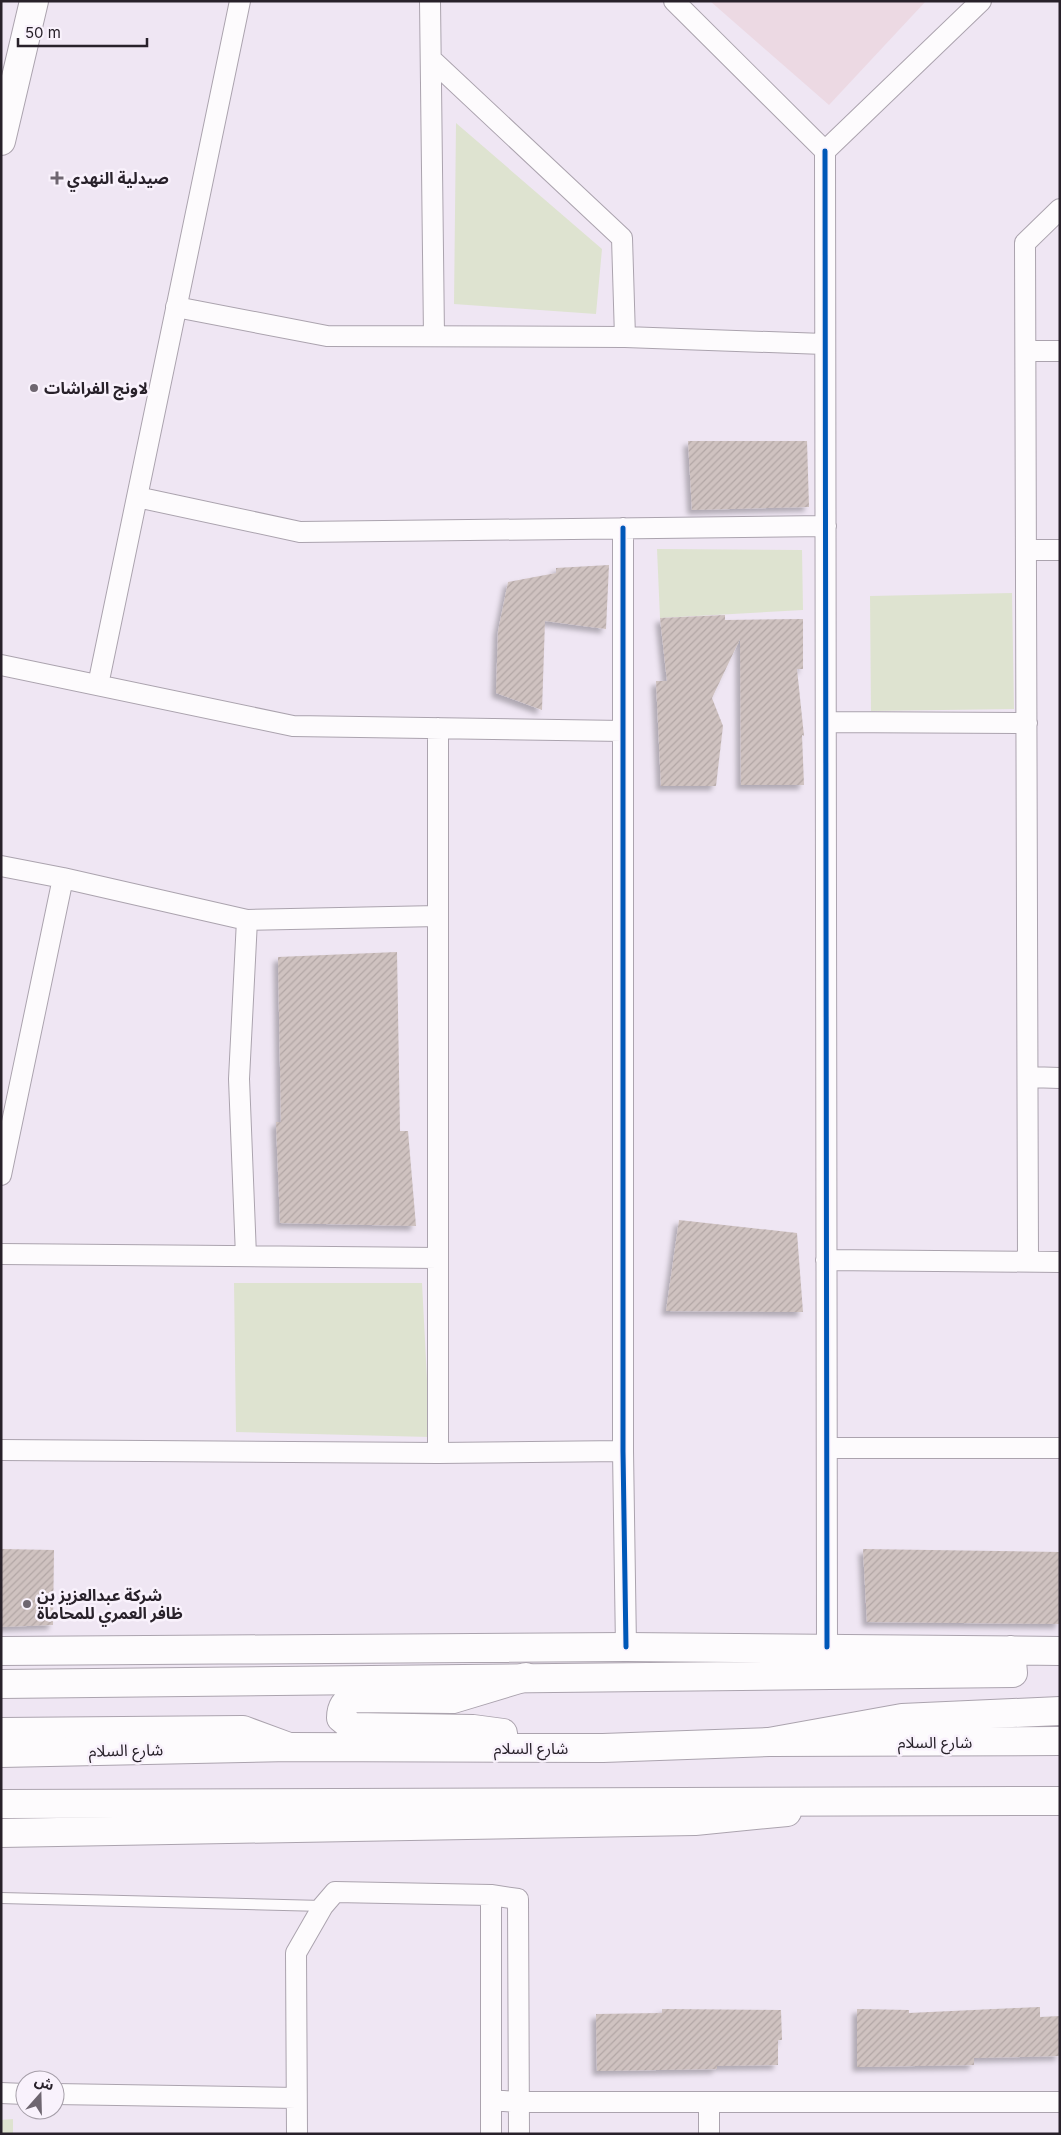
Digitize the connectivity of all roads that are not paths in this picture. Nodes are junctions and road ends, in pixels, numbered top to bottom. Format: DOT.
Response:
graph roads {
  1 [pos="34,1"];
  2 [pos="240,1"];
  3 [pos="430,1"];
  4 [pos="674,1"];
  5 [pos="981,1"];
  6 [pos="431,59"];
  7 [pos="1,141"];
  8 [pos="825,151"];
  9 [pos="1060,209"];
  10 [pos="176,307"];
  11 [pos="434,336"];
  12 [pos="625,337"];
  13 [pos="824,344"];
  14 [pos="1026,351"];
  15 [pos="1060,351"];
  16 [pos="137,497"];
  17 [pos="826,526"];
  18 [pos="623,528"];
  19 [pos="1026,550"];
  20 [pos="1060,550"];
  21 [pos="1,665"];
  22 [pos="98,685"];
  23 [pos="826,722"];
  24 [pos="1027,723"];
  25 [pos="438,728"];
  26 [pos="624,731"];
  27 [pos="1,866"];
  28 [pos="63,878"];
  29 [pos="438,916"];
  30 [pos="247,920"];
  31 [pos="1028,1077"];
  32 [pos="1060,1078"];
  33 [pos="1,1175"];
  34 [pos="1,1254"];
  35 [pos="246,1256"];
  36 [pos="438,1258"];
  37 [pos="826,1260"];
  38 [pos="1028,1262"];
  39 [pos="1060,1262"];
  40 [pos="827,1448"];
  41 [pos="1060,1448"];
  42 [pos="1,1450"];
  43 [pos="623,1451"];
  44 [pos="438,1453"];
  45 [pos="626,1647"];
  46 [pos="827,1647"];
  47 [pos="1012,1650"];
  48 [pos="1,1651"];
  49 [pos="1060,1651"];
  50 [pos="526,1677"];
  51 [pos="1,1684"];
  52 [pos="1060,1711"];
  53 [pos="1,1732"];
  54 [pos="1060,1741"];
  55 [pos="769,1742"];
  56 [pos="290,1747"];
  57 [pos="603,1748"];
  58 [pos="1,1753"];
  59 [pos="1060,1801"];
  60 [pos="878,1803"];
  61 [pos="1,1804"];
  62 [pos="1,1833"];
  63 [pos="491,1895"];
  64 [pos="1,1898"];
  65 [pos="323,1906"];
  66 [pos="1,2093"];
  67 [pos="15,2094"];
  68 [pos="65,2094"];
  69 [pos="296,2098"];
  70 [pos="491,2100"];
  71 [pos="518,2102"];
  72 [pos="709,2102"];
  73 [pos="1060,2102"];
  74 [pos="296,2134"];
  75 [pos="491,2134"];
  76 [pos="519,2134"];
  77 [pos="709,2134"];
  1 -- 7 [label="main road"];
  2 -- 10 [label="street"];
  3 -- 6 [label="street"];
  4 -- 8 [label="street"];
  5 -- 8 [label="street"];
  6 -- 11 [label="street"];
  6 -- 12 [label="street"];
  8 -- 13 [label="street"];
  9 -- 14 [label="street"];
  10 -- 11 [label="street"];
  10 -- 16 [label="street"];
  11 -- 12 [label="street"];
  12 -- 13 [label="street"];
  13 -- 17 [label="street"];
  14 -- 15 [label="street"];
  14 -- 19 [label="street"];
  16 -- 18 [label="street"];
  16 -- 22 [label="street"];
  17 -- 18 [label="street"];
  17 -- 23 [label="street"];
  18 -- 26 [label="street"];
  19 -- 20 [label="street"];
  19 -- 24 [label="street"];
  21 -- 22 [label="street"];
  22 -- 25 [label="street"];
  23 -- 24 [label="street"];
  23 -- 37 [label="street"];
  24 -- 31 [label="street"];
  25 -- 26 [label="street"];
  25 -- 29 [label="street"];
  26 -- 43 [label="street"];
  27 -- 28 [label="street"];
  28 -- 30 [label="street"];
  28 -- 33 [label="street"];
  29 -- 30 [label="street"];
  29 -- 36 [label="street"];
  30 -- 35 [label="street"];
  31 -- 32 [label="street"];
  31 -- 38 [label="street"];
  34 -- 35 [label="street"];
  35 -- 36 [label="street"];
  36 -- 44 [label="street"];
  37 -- 38 [label="street"];
  37 -- 40 [label="street"];
  38 -- 39 [label="street"];
  40 -- 41 [label="street"];
  40 -- 46 [label="street"];
  42 -- 44 [label="street"];
  43 -- 44 [label="street"];
  43 -- 45 [label="street"];
  45 -- 46 [label="main road"];
  45 -- 48 [label="main road"];
  46 -- 47 [label="main road"];
  47 -- 49 [label="main road"];
  47 -- 50 [label="main road"];
  50 -- 51 [label="main road"];
  50 -- 57 [label="main road"];
  52 -- 55 [label="main road"];
  53 -- 56 [label="main road"];
  54 -- 55 [label="main road, شارع السلام"];
  55 -- 57 [label="main road, شارع السلام"];
  56 -- 57 [label="main road, شارع السلام"];
  56 -- 58 [label="main road, شارع السلام"];
  59 -- 60 [label="main road"];
  60 -- 61 [label="main road"];
  60 -- 62 [label="main road"];
  63 -- 65 [label="street"];
  63 -- 70 [label="street"];
  63 -- 71 [label="street"];
  64 -- 65 [label="lane"];
  65 -- 69 [label="street"];
  66 -- 67 [label="street"];
  68 -- 69 [label="street"];
  69 -- 74 [label="street"];
  70 -- 71 [label="street"];
  70 -- 75 [label="street"];
  71 -- 72 [label="street"];
  71 -- 76 [label="street"];
  72 -- 73 [label="street"];
  72 -- 77 [label="street"];
}
